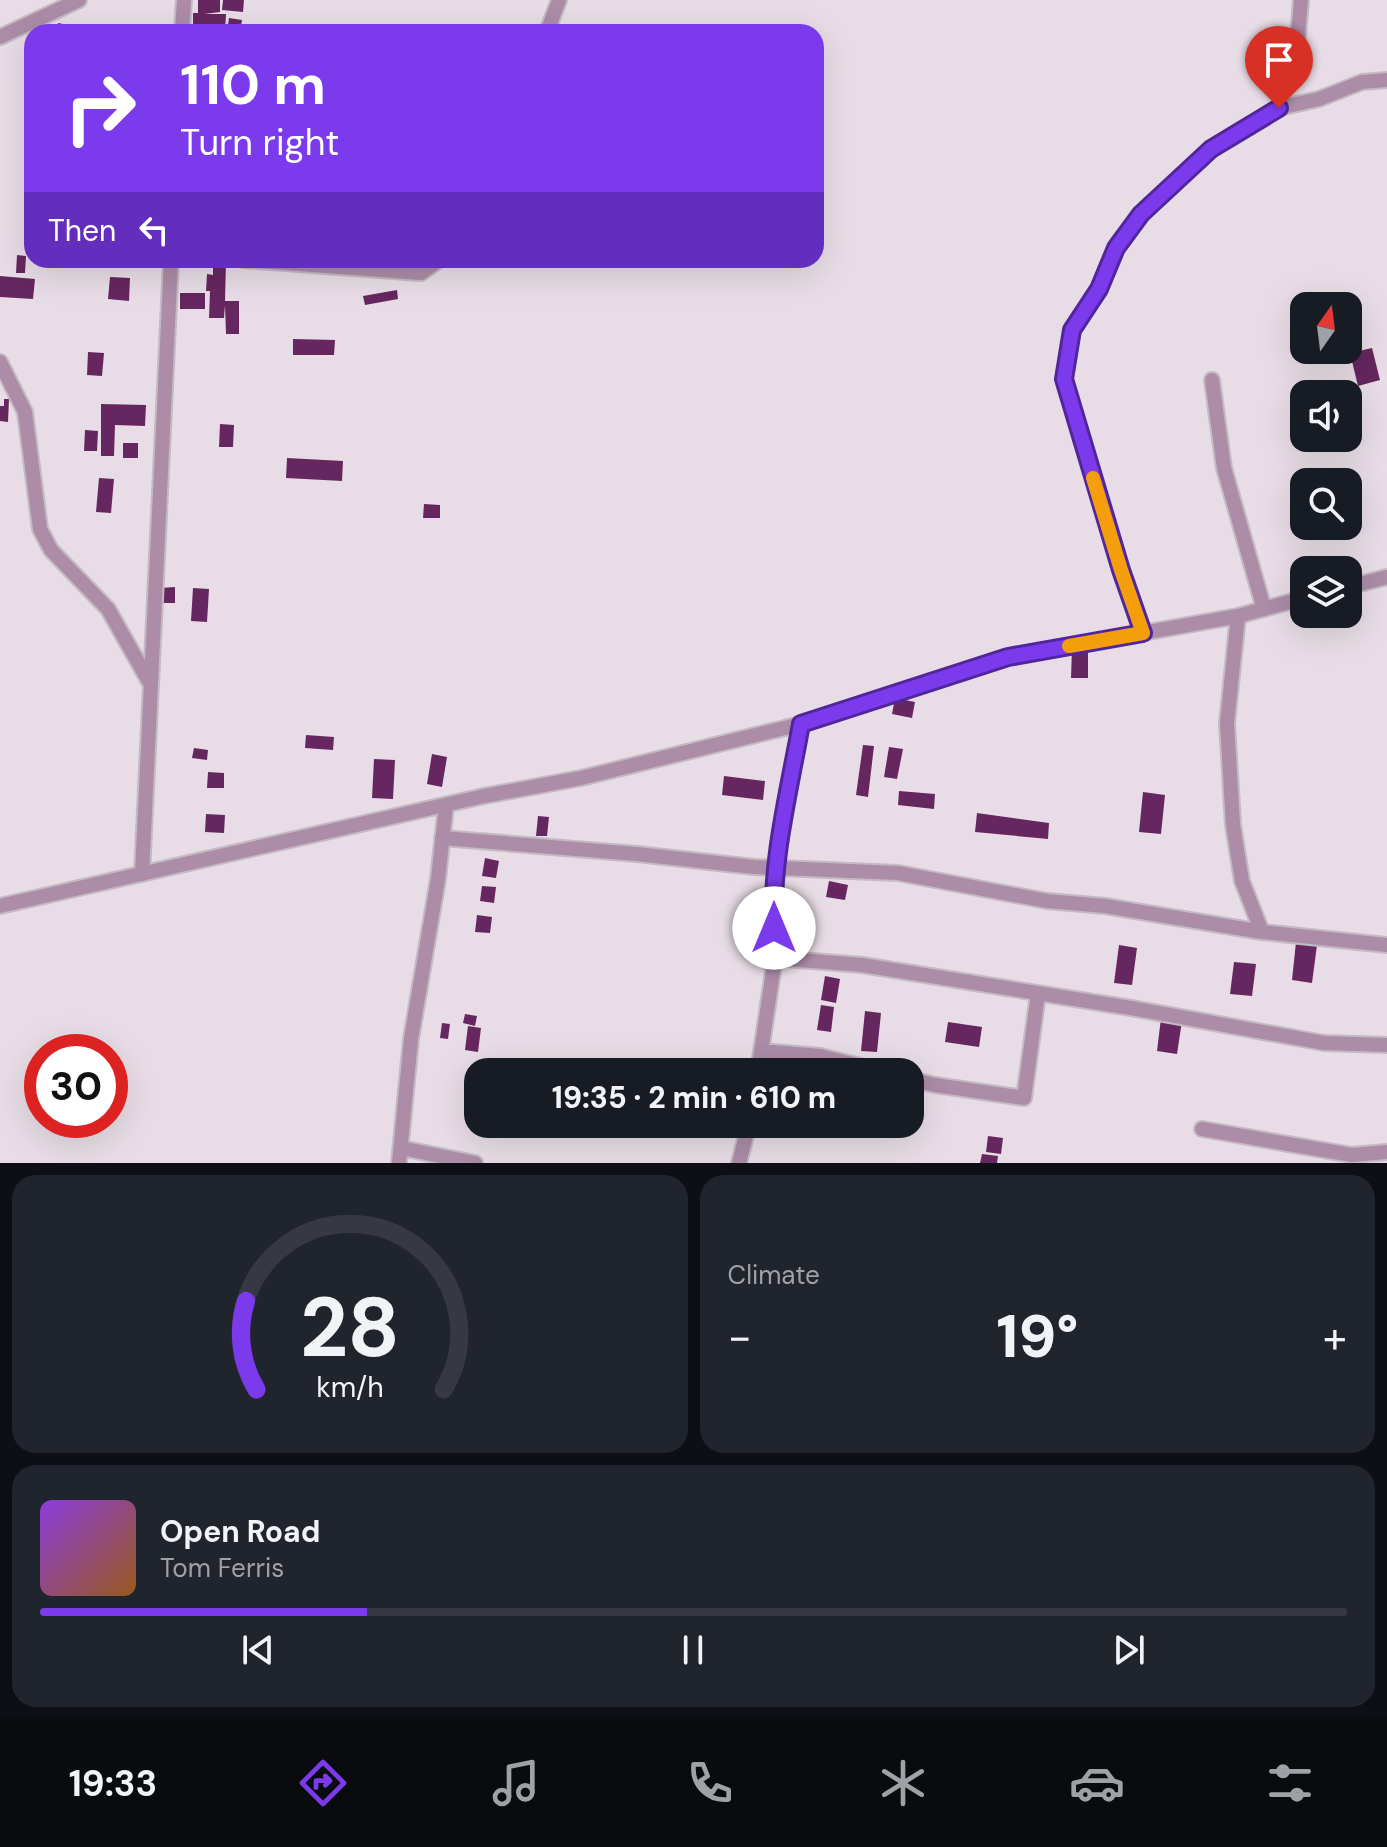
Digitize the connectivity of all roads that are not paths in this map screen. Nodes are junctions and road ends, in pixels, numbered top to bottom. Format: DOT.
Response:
graph roads {
  1 [pos="79,0"];
  2 [pos="184,0"];
  3 [pos="559,0"];
  4 [pos="1301,0"];
  5 [pos="28,24"];
  6 [pos="182,24"];
  7 [pos="550,24"];
  8 [pos="24,26"];
  9 [pos="0,37"];
  10 [pos="1387,80"];
  11 [pos="1279,108"];
  12 [pos="171,268"];
  13 [pos="353,268"];
  14 [pos="428,268"];
  15 [pos="0,362"];
  16 [pos="1212,380"];
  17 [pos="1387,577"];
  18 [pos="1362,583"];
  19 [pos="1290,602"];
  20 [pos="1264,609"];
  21 [pos="1238,616"];
  22 [pos="1143,633"];
  23 [pos="151,685"];
  24 [pos="801,724"];
  25 [pos="446,806"];
  26 [pos="442,838"];
  27 [pos="776,867"];
  28 [pos="142,874"];
  29 [pos="0,906"];
  30 [pos="1262,932"];
  31 [pos="1387,945"];
  32 [pos="775,958"];
  33 [pos="1038,994"];
  34 [pos="1387,1045"];
  35 [pos="761,1051"];
  36 [pos="760,1058"];
  37 [pos="828,1058"];
  38 [pos="924,1082"];
  39 [pos="1202,1129"];
  40 [pos="745,1138"];
  41 [pos="1387,1152"];
  42 [pos="400,1155"];
  43 [pos="475,1163"];
  44 [pos="739,1163"];
  1 -- 5 [label="street"];
  2 -- 6 [label="street"];
  3 -- 7 [label="street"];
  4 -- 11 [label="street"];
  8 -- 9 [label="street"];
  10 -- 11 [label="street"];
  11 -- 22 [label="street"];
  12 -- 23 [label="street"];
  13 -- 14 [label="street"];
  15 -- 23 [label="street"];
  16 -- 20 [label="street"];
  17 -- 18 [label="street"];
  19 -- 20 [label="street"];
  20 -- 21 [label="street"];
  21 -- 22 [label="street"];
  21 -- 30 [label="street"];
  22 -- 24 [label="street"];
  23 -- 28 [label="street"];
  24 -- 25 [label="street"];
  24 -- 27 [label="street"];
  25 -- 26 [label="street"];
  25 -- 28 [label="street"];
  26 -- 27 [label="street"];
  26 -- 42 [label="street"];
  27 -- 30 [label="street"];
  27 -- 32 [label="street"];
  28 -- 29 [label="street"];
  30 -- 31 [label="street"];
  32 -- 33 [label="street"];
  32 -- 35 [label="street"];
  33 -- 34 [label="street"];
  33 -- 38 [label="street"];
  35 -- 36 [label="street"];
  35 -- 37 [label="street"];
  39 -- 41 [label="street"];
  40 -- 44 [label="street"];
  42 -- 43 [label="street"];
}
